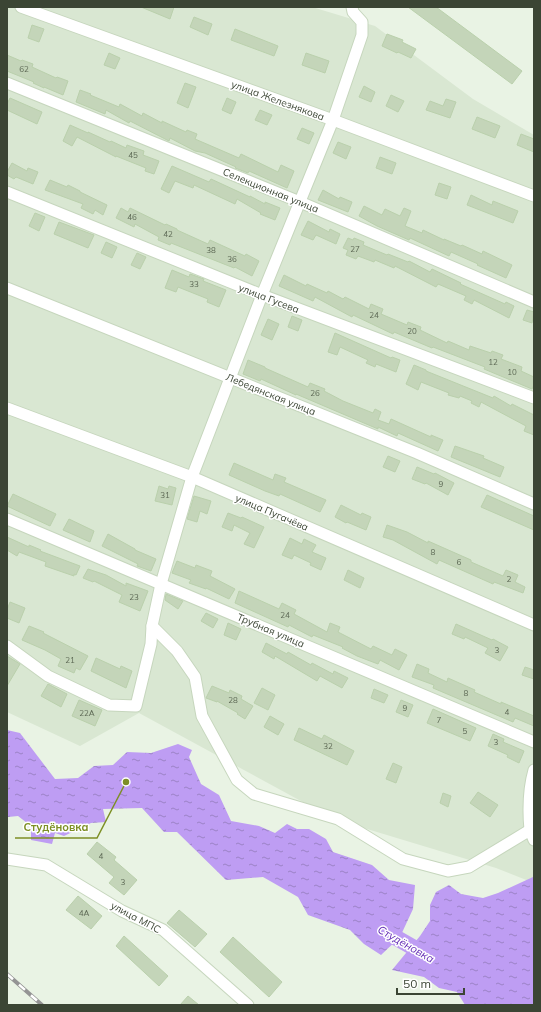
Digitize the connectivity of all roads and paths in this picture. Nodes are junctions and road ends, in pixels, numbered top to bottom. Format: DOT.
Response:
graph roads {
  1 [pos="21,7"];
  2 [pos="352,7"];
  3 [pos="7,83"];
  4 [pos="333,120"];
  5 [pos="7,192"];
  6 [pos="534,196"];
  7 [pos="300,202"];
  8 [pos="7,288"];
  9 [pos="262,296"];
  10 [pos="534,302"];
  11 [pos="230,378"];
  12 [pos="534,398"];
  13 [pos="7,408"];
  14 [pos="192,477"];
  15 [pos="534,504"];
  16 [pos="7,519"];
  17 [pos="161,584"];
  18 [pos="534,625"];
  19 [pos="152,626"];
  20 [pos="7,646"];
  21 [pos="534,742"];
  22 [pos="534,770"];
  23 [pos="533,833"];
  24 [pos="7,859"];
  25 [pos="248,1005"];
  1 -- 4 [label="street, улица Железнякова"];
  2 -- 4 [label="street"];
  3 -- 7 [label="street, Селекционная улица"];
  4 -- 6 [label="street, улица Железнякова"];
  4 -- 7 [label="street"];
  5 -- 9 [label="street, улица Гусева"];
  7 -- 9 [label="street"];
  7 -- 10 [label="street, Селекционная улица"];
  8 -- 11 [label="street, Лебедянская улица"];
  9 -- 11 [label="street"];
  9 -- 12 [label="street, улица Гусева"];
  11 -- 14 [label="street"];
  11 -- 15 [label="street, Лебедянская улица"];
  13 -- 14 [label="street, улица Пугачёва"];
  14 -- 17 [label="street"];
  14 -- 18 [label="street, улица Пугачёва"];
  16 -- 17 [label="street, Трубная улица"];
  17 -- 19 [label="street"];
  17 -- 21 [label="street, Трубная улица"];
  19 -- 20 [label="street"];
  19 -- 23 [label="street"];
  22 -- 23 [label="street"];
  24 -- 25 [label="street, улица МПС"];
}
